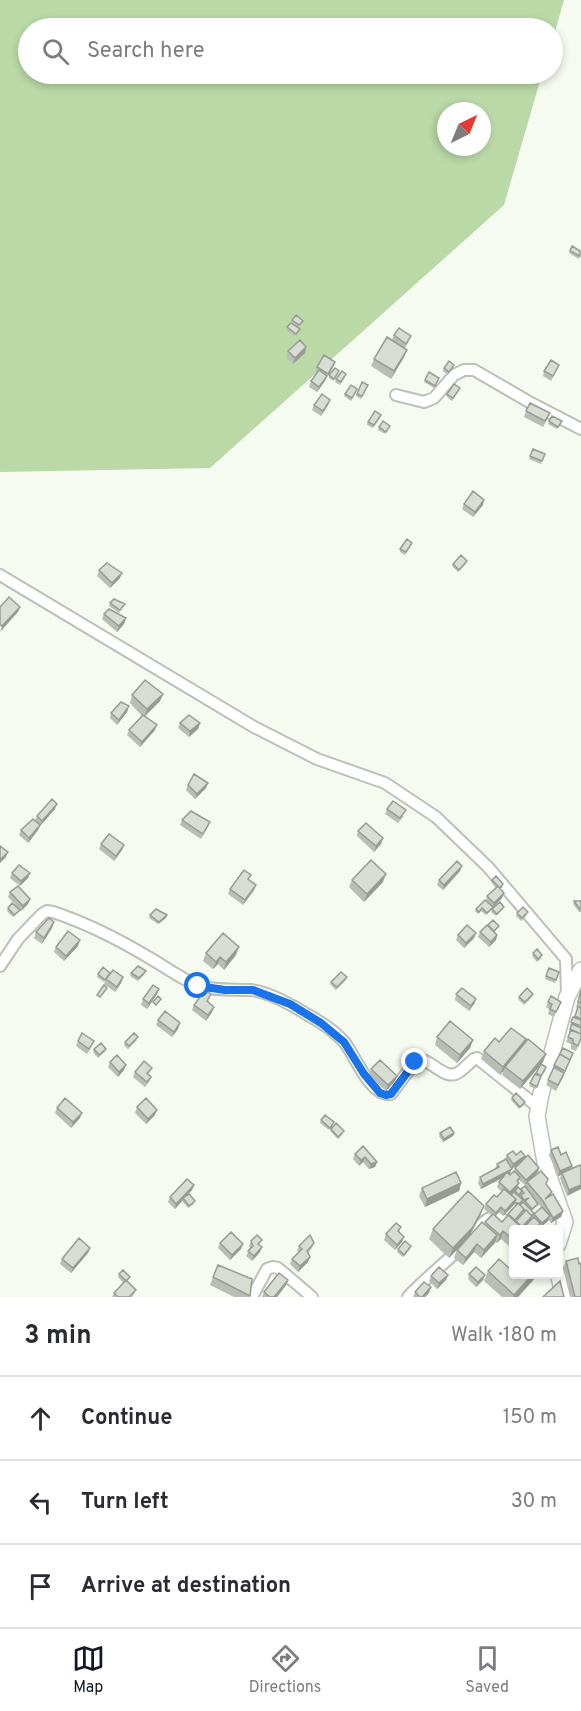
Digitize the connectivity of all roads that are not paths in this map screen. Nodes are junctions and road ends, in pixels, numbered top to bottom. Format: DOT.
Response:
graph roads {
  1 [pos="396,395"];
  2 [pos="581,429"];
  3 [pos="0,575"];
  4 [pos="0,966"];
  5 [pos="581,969"];
  6 [pos="567,997"];
  7 [pos="537,1107"];
  8 [pos="511,1225"];
  9 [pos="563,1228"];
  10 [pos="560,1279"];
  11 [pos="252,1297"];
  12 [pos="312,1297"];
  13 [pos="408,1297"];
  14 [pos="564,1297"];
  1 -- 2 [label="street"];
  3 -- 6 [label="street"];
  4 -- 7 [label="street"];
  5 -- 6 [label="street"];
  6 -- 7 [label="street"];
  7 -- 9 [label="street"];
  8 -- 13 [label="street"];
  10 -- 14 [label="street"];
  11 -- 12 [label="street"];
}
